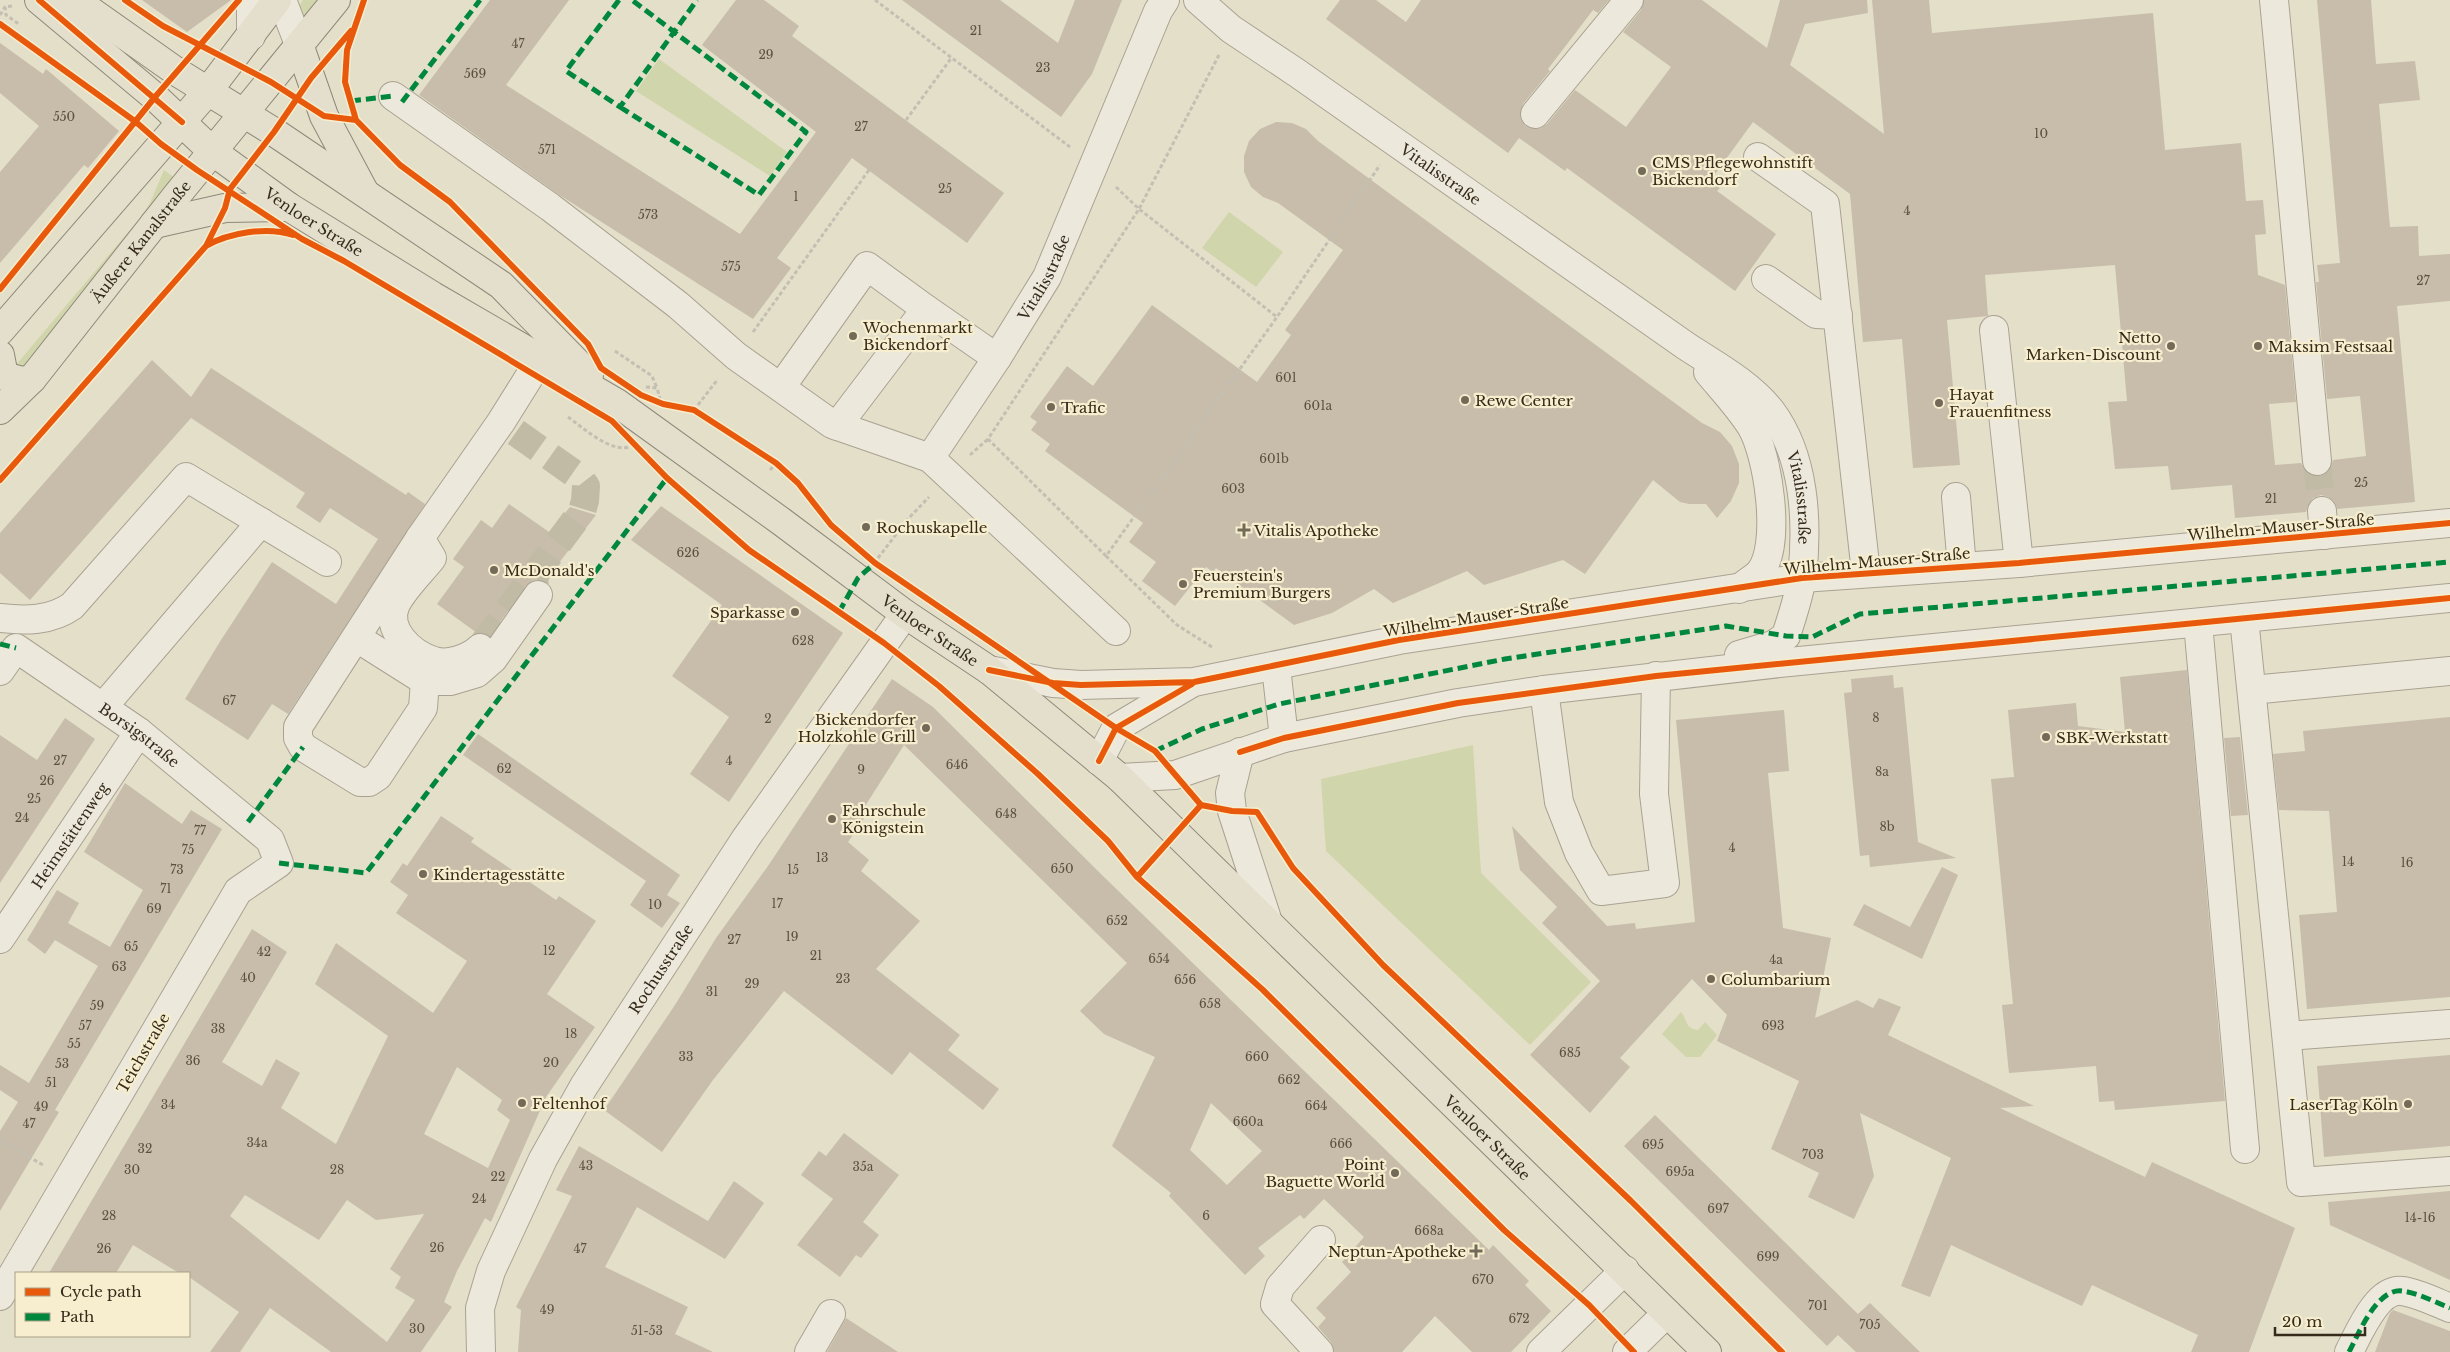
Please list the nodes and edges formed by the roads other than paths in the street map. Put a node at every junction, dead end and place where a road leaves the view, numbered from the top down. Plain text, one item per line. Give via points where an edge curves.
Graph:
1 (39, 0) edge
2 (75, 0) edge
3 (251, 0) edge
4 (277, 0) edge
5 (282, 0) edge
6 (336, 0) edge
7 (1165, 0) edge
8 (1198, 0) edge
9 (1629, 0) edge
10 (2274, 0) edge
11 (251, 36) junction
12 (300, 47) junction
13 (208, 91) junction
14 (393, 96) dead end
15 (244, 114) junction
16 (1535, 114) dead end
17 (182, 122) junction
18 (212, 151) junction
19 (1758, 157) dead end
20 (366, 194) junction
21 (289, 207) junction
22 (154, 224) junction
23 (1766, 279) dead end
24 (926, 309) junction
25 (1838, 315) junction
26 (1994, 330) dead end
27 (0, 331) edge
28 (1686, 346) junction
29 (0, 354) edge
30 (541, 358) junction
31 (997, 358) junction
32 (32, 379) junction
33 (781, 387) junction
34 (617, 403) junction
35 (0, 410) edge
36 (837, 426) junction
37 (930, 458) junction
38 (2317, 461) tunnel mouth
39 (1956, 497) dead end
40 (261, 522) junction
41 (2450, 523) edge
42 (420, 538) junction
43 (327, 562) dead end
44 (2018, 563) junction
45 (1962, 566) junction
46 (1866, 574) junction
47 (1802, 578) junction
48 (1739, 588) junction
49 (538, 595) dead end
50 (2450, 598) edge
51 (905, 614) junction
52 (0, 618) edge
53 (2244, 618) junction
54 (2198, 623) junction
55 (1116, 631) dead end
56 (357, 638) junction
57 (483, 644) tunnel mouth
58 (1263, 669) junction
59 (989, 670) junction
60 (0, 671) edge
61 (2450, 671) edge
62 (1664, 675) junction
63 (425, 681) junction
64 (1194, 682) junction
65 (1544, 690) junction
66 (2252, 690) junction
67 (103, 707) junction
68 (139, 732) junction
69 (1284, 738) junction
70 (1240, 752) junction
71 (1099, 760) junction
72 (1120, 778) junction
73 (255, 828) joint
74 (1268, 922) junction
75 (0, 939) edge
76 (2450, 1024) edge
77 (2287, 1036) junction
78 (2245, 1149) dead end
79 (2450, 1171) edge
80 (1321, 1240) dead end
81 (1624, 1270) junction
82 (0, 1296) edge
83 (2450, 1308) edge
84 (1667, 1313) junction
85 (831, 1314) dead end
86 (481, 1352) edge
87 (809, 1352) edge
88 (1319, 1352) edge
89 (1541, 1352) edge
90 (1627, 1352) edge
91 (1707, 1352) edge
92 (2350, 1352) edge

1 - 17 main road, Venloer Straße
2 - 13 main road, Venloer Straße
3 - 11 street
4 - 11 main road
5 - 12 street
6 - 12 main road, Äußere Kanalstraße
7 - 31 street, Vitalisstraße via 1047,277
8 - 28 street, Vitalisstraße via 1231,29
9 - 16 street
10 - 38 street
11 - 13 main road
12 - 15 main road, Äußere Kanalstraße
12 - 20 main road via 324,116
13 - 15 main road, Venloer Straße
13 - 17 main road
14 - 33 street via 550,207 678,305 736,356
15 - 18 main road, Äußere Kanalstraße
15 - 20 main road, Venloer Straße
17 - 18 main road, Venloer Straße
17 - 27 main road
18 - 21 main road, Venloer Straße
18 - 22 main road, Äußere Kanalstraße
19 - 25 street via 1825,204
20 - 34 main road, Venloer Straße via 501,285
21 - 22 main road via 226,208
21 - 30 main road, Venloer Straße
22 - 32 main road, Äußere Kanalstraße
23 - 25 street via 1816,314
24 - 31 street
24 - 33 street via 867,266
24 - 36 street
25 - 46 street
26 - 44 street
28 - 47 street, Vitalisstraße via 1736,378 1770,411 1791,447 1800,483 1804,521
28 - 48 street, Vitalisstraße via 1752,427 1766,462 1771,528 1768,555 1760,571
29 - 32 main road via 4,376 22,381
30 - 34 main road, Venloer Straße
30 - 42 street via 501,422
31 - 37 street, Vitalisstraße
32 - 35 main road, Äußere Kanalstraße
33 - 36 street
34 - 51 main road, Venloer Straße
36 - 37 street
37 - 55 street
39 - 45 street
40 - 43 street
40 - 52 street via 186,477 72,606 53,616 36,619
40 - 67 street
41 - 44 street, Wilhelm-Mauser-Straße via 2323,523
42 - 56 street
42 - 57 street via 432,558 396,604 396,632 403,642 433,661 463,658
44 - 45 street, Wilhelm-Mauser-Straße
45 - 46 street, Wilhelm-Mauser-Straße
46 - 47 street, Wilhelm-Mauser-Straße
47 - 48 street, Wilhelm-Mauser-Straße
47 - 62 street, Vitalisstraße via 1786,636 1773,645
48 - 58 street, Wilhelm-Mauser-Straße via 1399,640
49 - 63 street via 493,659 477,673 450,682
50 - 53 street
51 - 59 main road, Venloer Straße
51 - 86 street, Rochusstraße via 746,838 584,1086 543,1160 492,1272 480,1308
53 - 54 street
53 - 66 street
54 - 62 street
54 - 78 street
56 - 63 street
56 - 63 street via 298,727 298,738 303,747 360,782 369,782 378,776 423,708
58 - 64 street, Wilhelm-Mauser-Straße
58 - 69 street
59 - 64 street, Wilhelm-Mauser-Straße via 1053,684
59 - 71 main road, Venloer Straße
60 - 67 street, Borsigstraße via 16,648
61 - 66 street
62 - 65 street
62 - 65 street via 1654,794 1665,883 1601,892 1579,853 1559,802
64 - 71 street, Wilhelm-Mauser-Straße via 1116,728
65 - 69 street via 1458,703
66 - 77 street
67 - 68 street, Borsigstraße
68 - 73 street, Borsigstraße
68 - 75 street, Heimstättenweg
69 - 70 street
70 - 72 street via 1175,775
70 - 74 street, Venloer Straße via 1230,793 1232,815
71 - 72 main road, Venloer Straße
72 - 74 main road, Venloer Straße
73 - 82 street, Teichstraße via 270,840 279,863 238,891
74 - 81 main road, Venloer Straße
76 - 77 street
77 - 79 street via 2302,1182
80 - 88 street via 1280,1287 1275,1304
81 - 84 main road, Venloer Straße
81 - 89 street
83 - 92 street via 2402,1291 2390,1292 2379,1300
84 - 90 street
84 - 91 main road, Venloer Straße
85 - 87 street

